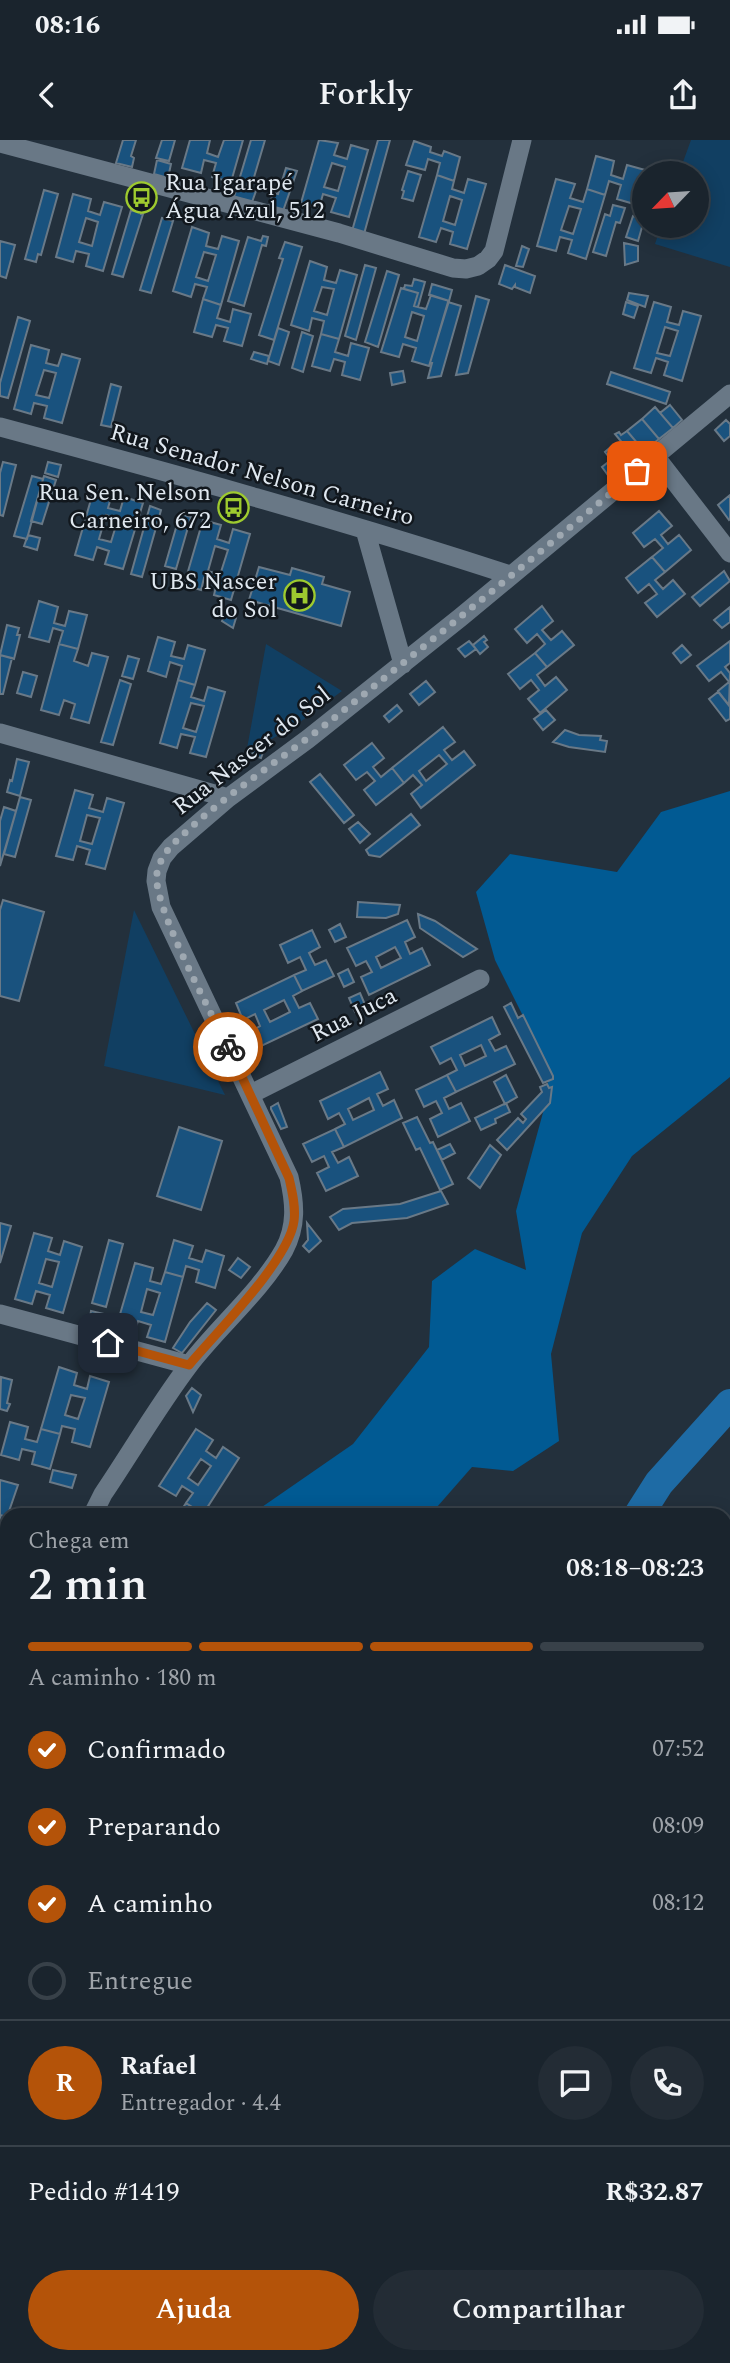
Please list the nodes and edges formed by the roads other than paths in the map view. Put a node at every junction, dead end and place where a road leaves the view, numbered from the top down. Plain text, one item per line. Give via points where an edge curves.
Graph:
1 (522, 140) edge
2 (0, 143) edge
3 (730, 394) edge
4 (0, 427) edge
5 (655, 456) junction
6 (365, 530) junction
7 (730, 553) edge
8 (510, 575) junction
9 (403, 664) junction
10 (0, 733) edge
11 (228, 798) junction
12 (480, 979) dead end
13 (251, 1094) junction
14 (0, 1314) edge
15 (189, 1365) junction
16 (96, 1508) edge

1 - 2 street via 494,251 478,266 467,269
3 - 5 street, Rua Nascer do Sol
4 - 6 street, Rua Senador Nelson Carneiro
5 - 7 street
5 - 8 street, Rua Nascer do Sol
6 - 8 street, Rua Senador Nelson Carneiro
6 - 9 street
8 - 9 street, Rua Nascer do Sol
9 - 11 street, Rua Nascer do Sol
10 - 11 street
11 - 13 street, Rua Nascer do Sol via 171,846 162,858 156,881 161,907
12 - 13 street, Rua Juca
13 - 15 street, Rua Nascer do Sol via 289,1178 294,1220 284,1249 270,1269
14 - 15 street
15 - 16 street, Rua Nascer do Sol

